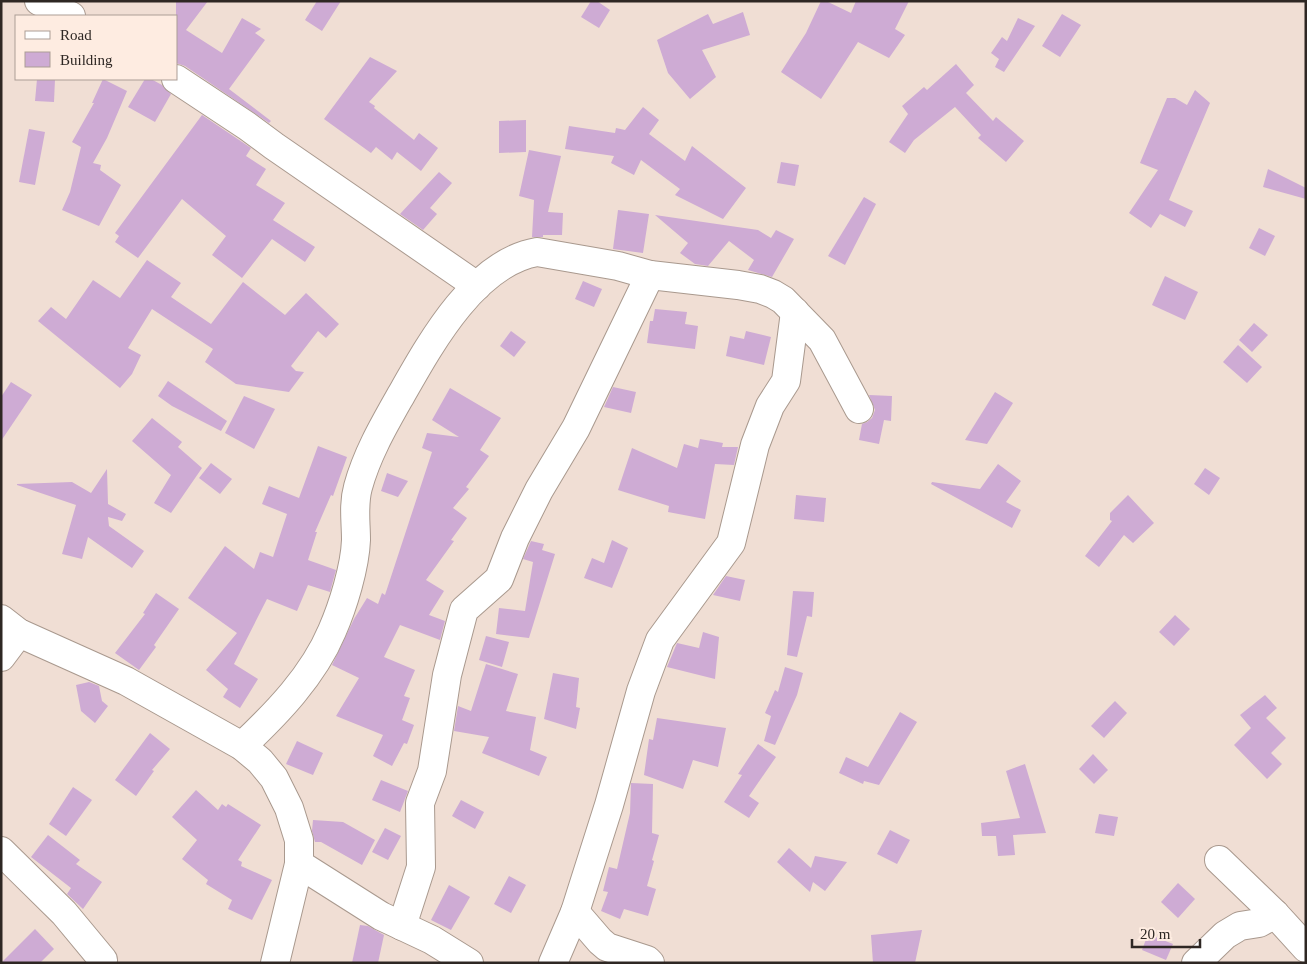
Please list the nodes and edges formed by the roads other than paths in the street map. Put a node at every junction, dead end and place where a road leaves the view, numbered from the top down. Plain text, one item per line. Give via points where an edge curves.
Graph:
1 (39, 1) edge
2 (68, 15) edge
3 (178, 80) edge
4 (650, 275) junction
5 (477, 286) junction
6 (795, 312) junction
7 (859, 409) dead end
8 (10, 626) edge
9 (1, 657) edge
10 (242, 746) junction
11 (1, 850) edge
12 (1219, 860) dead end
13 (299, 864) junction
14 (575, 912) junction
15 (1275, 914) junction
16 (402, 926) junction
17 (1306, 948) edge
18 (103, 960) dead end
19 (275, 963) edge
20 (469, 963) edge
21 (553, 963) edge
22 (650, 963) edge
23 (1196, 963) edge

1 - 2 street
3 - 5 street
4 - 5 street via 537,252 524,254 504,265
4 - 6 street via 760,289 782,300
4 - 16 street via 576,428 515,538 499,579 464,610 447,675 432,771 420,803 421,867
5 - 10 street via 446,320 371,449 357,489 356,540 349,583 333,630 299,686
6 - 7 street via 822,340
6 - 14 street via 786,381 770,406 755,445 731,543 660,640 640,691
8 - 9 street
8 - 10 street via 126,681
10 - 13 street via 274,778 289,808 299,840
11 - 18 street via 64,913
12 - 15 street
13 - 16 street
13 - 19 street
14 - 21 street
14 - 22 street via 607,947
15 - 17 street
15 - 23 street via 1225,935
16 - 20 street

